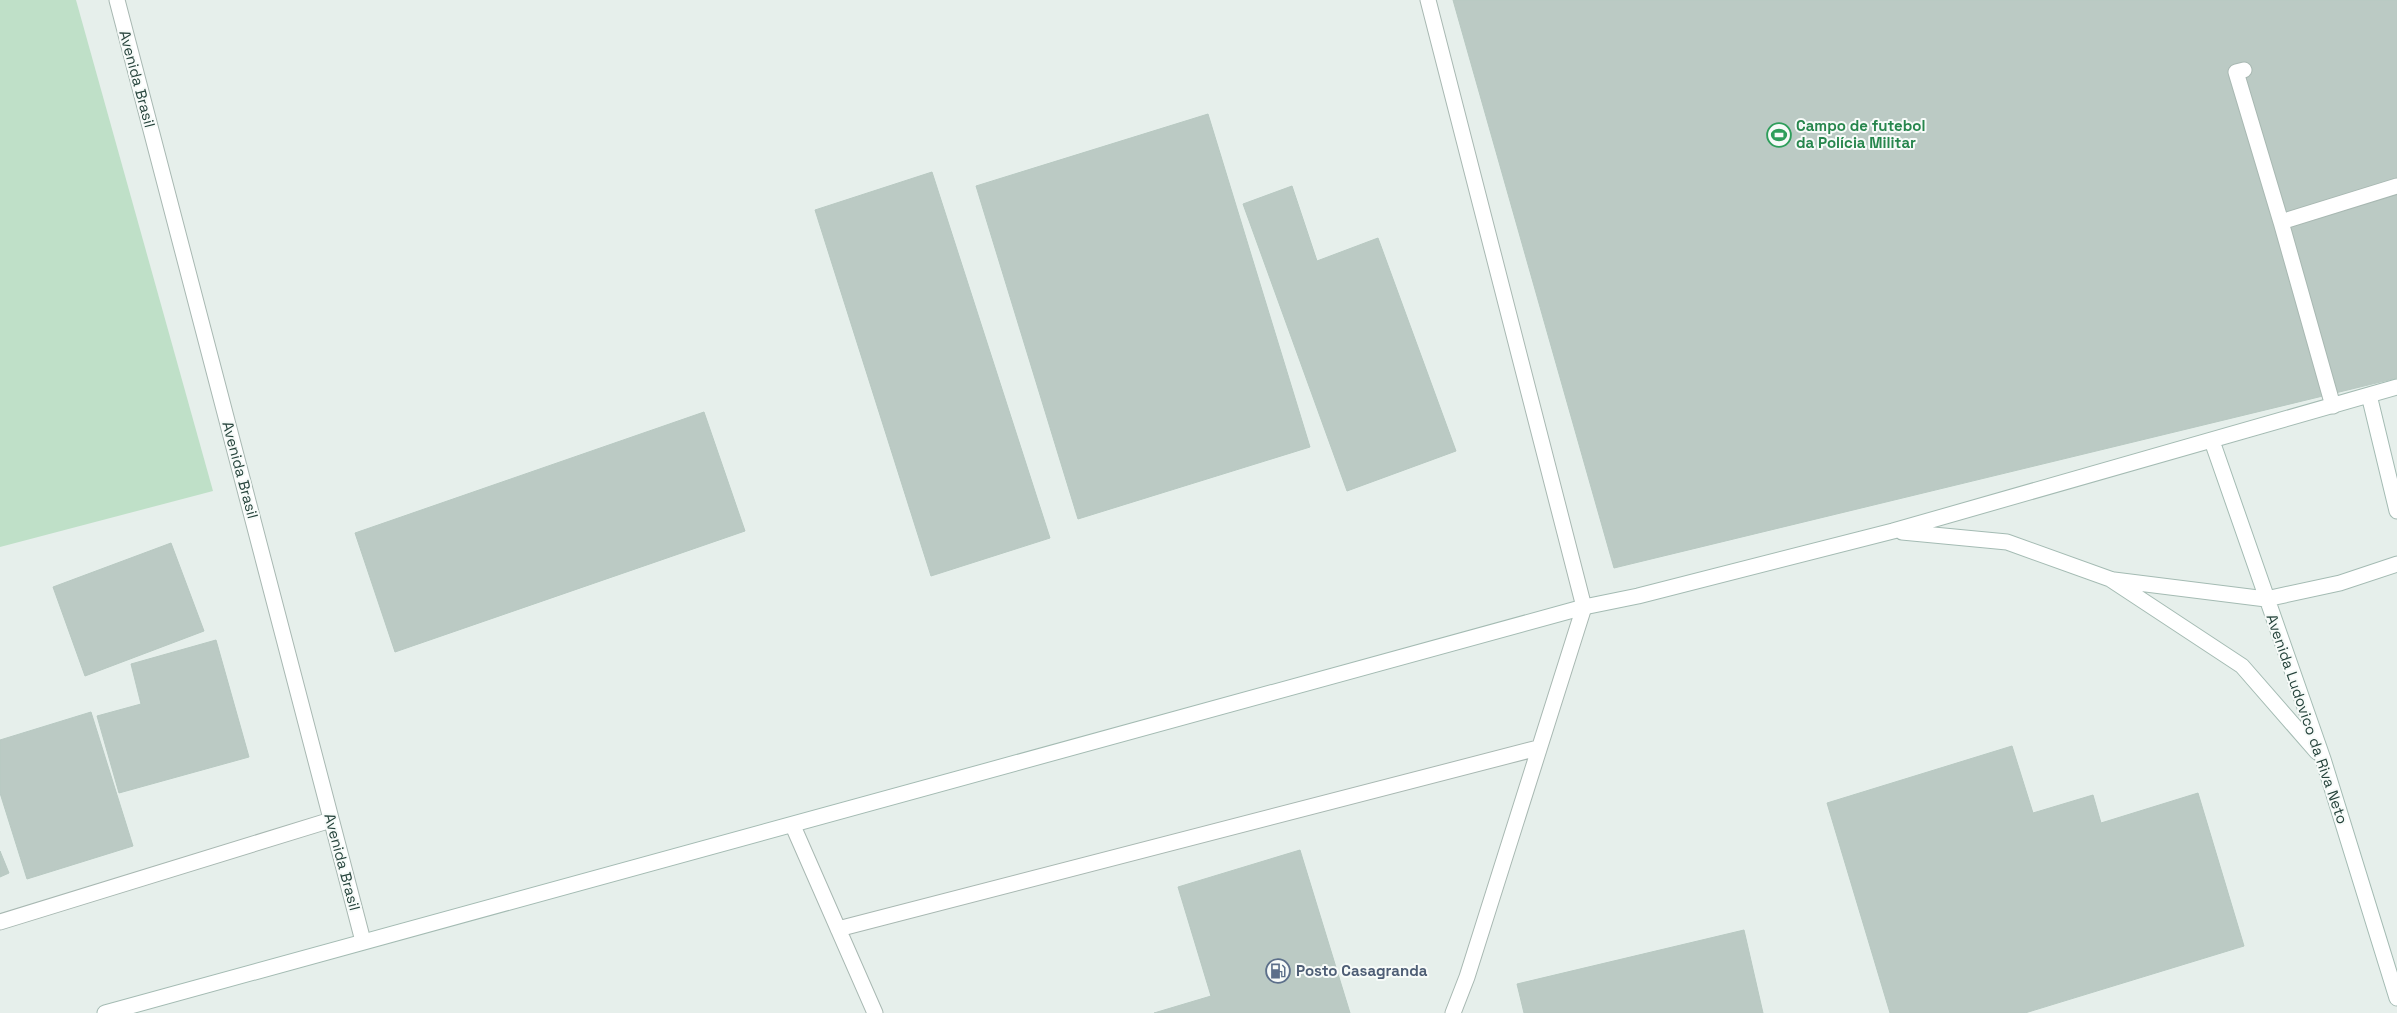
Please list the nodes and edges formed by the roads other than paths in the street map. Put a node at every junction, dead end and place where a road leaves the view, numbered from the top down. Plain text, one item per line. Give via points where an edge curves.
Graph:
1 (117, 0) edge
2 (1428, 0) edge
3 (2244, 70) dead end
4 (2397, 186) edge
5 (2281, 222) junction
6 (2397, 387) edge
7 (2369, 395) junction
8 (2333, 406) junction
9 (2212, 441) junction
10 (2397, 511) edge
11 (1893, 532) junction
12 (2397, 564) edge
13 (2110, 580) junction
14 (2266, 598) junction
15 (1584, 607) junction
16 (1538, 748) junction
17 (2323, 759) junction
18 (331, 820) junction
19 (793, 826) junction
20 (0, 922) edge
21 (838, 929) junction
22 (363, 941) junction
23 (2397, 998) edge
24 (105, 1013) edge
25 (875, 1013) edge
26 (1453, 1013) edge

1 - 18 main road, Avenida Brasil
2 - 15 main road
3 - 5 main road via 2236,72
4 - 5 main road
5 - 8 main road
6 - 7 main road
7 - 8 main road
7 - 10 main road
8 - 9 main road
9 - 11 main road
9 - 14 main road, Avenida Ludovico da Riva Neto
11 - 13 main road via 2007,542
11 - 15 main road
12 - 14 main road via 2340,583
13 - 14 main road
13 - 17 main road via 2242,666
14 - 17 main road, Avenida Ludovico da Riva Neto
15 - 16 main road
15 - 19 main road
16 - 21 main road
16 - 26 main road
17 - 23 main road, Avenida Ludovico da Riva Neto
18 - 20 main road
18 - 22 main road, Avenida Brasil
19 - 21 main road
19 - 22 main road
21 - 25 main road
22 - 24 main road

